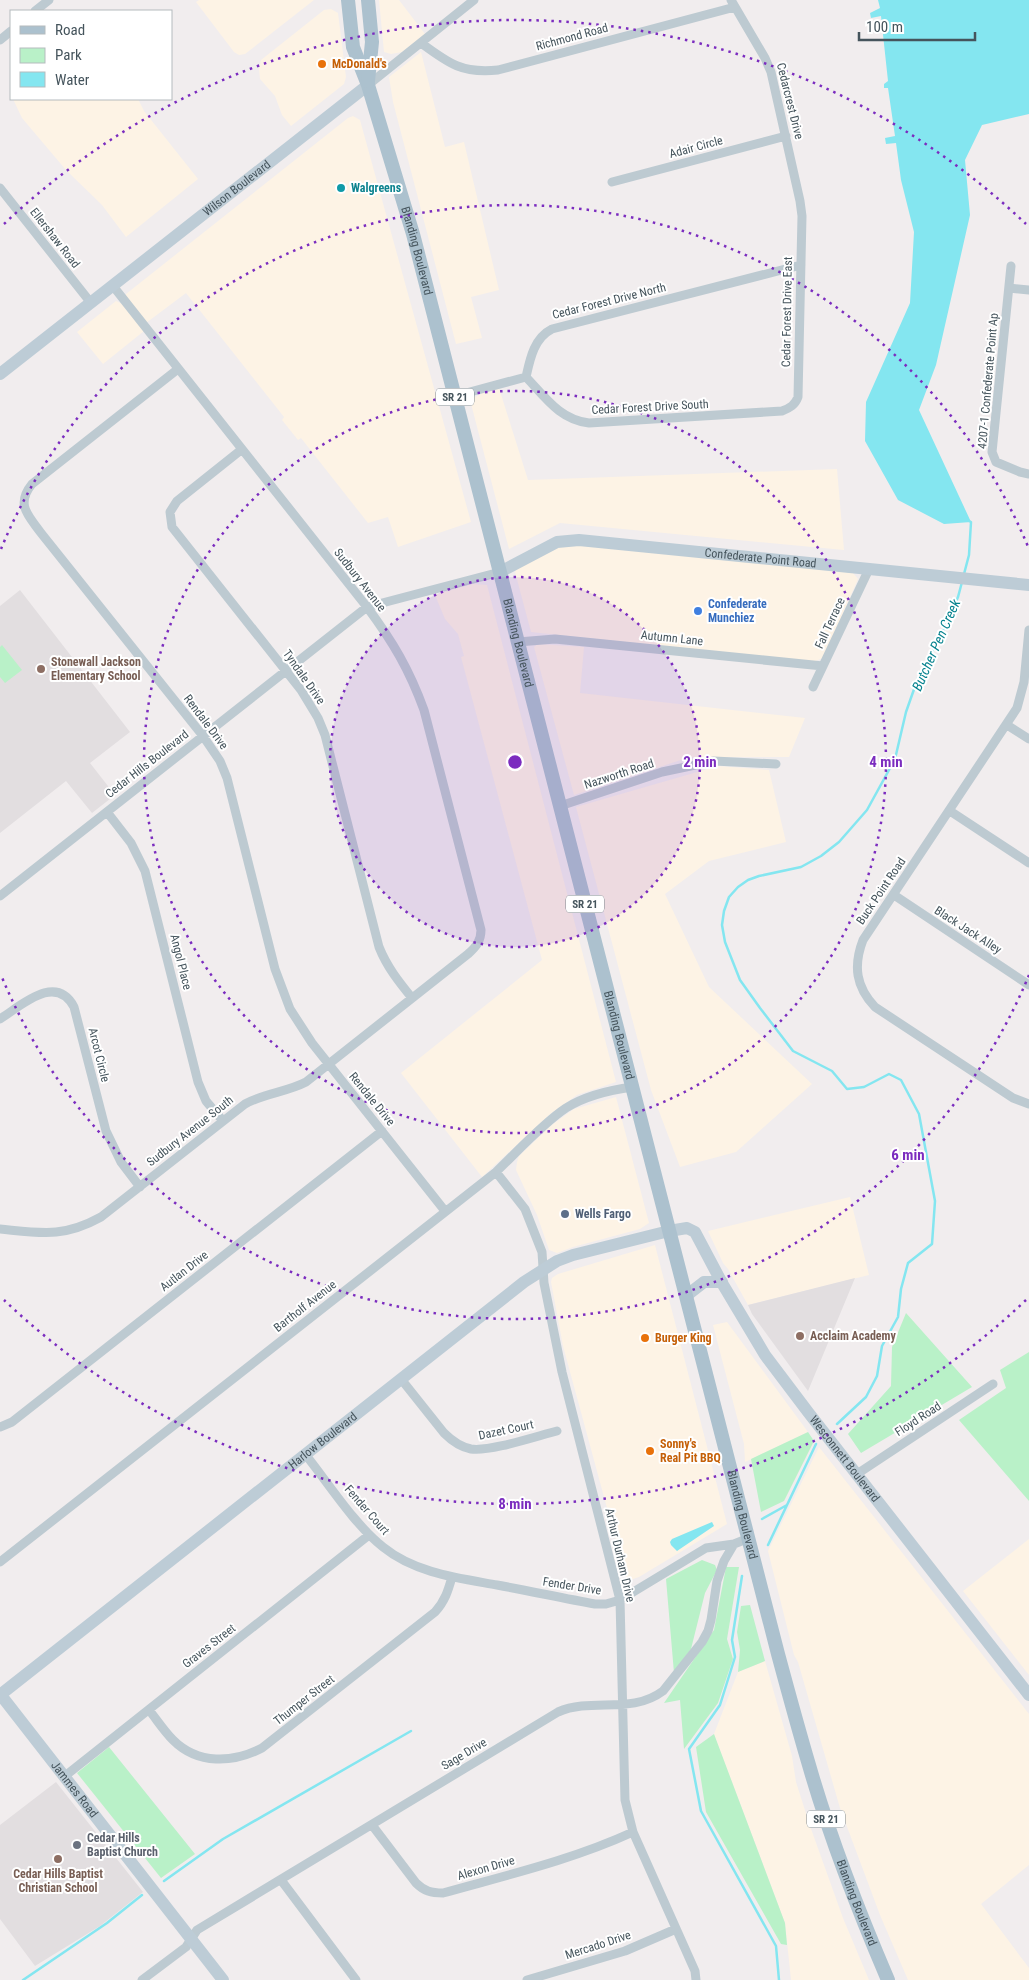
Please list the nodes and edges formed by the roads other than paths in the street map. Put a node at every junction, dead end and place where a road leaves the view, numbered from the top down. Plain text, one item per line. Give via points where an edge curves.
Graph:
1 (49, 0) edge
2 (348, 0) edge
3 (368, 0) edge
4 (474, 0) edge
5 (733, 4) edge
6 (36, 10) edge
7 (10, 32) edge
8 (0, 40) edge
9 (421, 43) junction
10 (368, 85) junction
11 (786, 136) junction
12 (612, 182) dead end
13 (0, 188) edge
14 (802, 216) joint
15 (801, 265) junction
16 (1011, 266) dead end
17 (113, 286) junction
18 (1009, 288) junction
19 (1029, 290) edge
20 (91, 303) junction
21 (178, 369) junction
22 (0, 374) edge
23 (526, 377) junction
24 (455, 396) junction
25 (791, 407) joint
26 (241, 450) junction
27 (1029, 474) edge
28 (869, 569) junction
29 (500, 572) junction
30 (1029, 585) edge
31 (367, 607) junction
32 (1029, 630) edge
33 (518, 642) junction
34 (823, 666) junction
35 (286, 671) junction
36 (814, 686) dead end
37 (1007, 725) junction
38 (203, 736) junction
39 (1029, 740) edge
40 (776, 764) dead end
41 (560, 806) junction
42 (950, 811) junction
43 (107, 812) junction
44 (1029, 863) edge
45 (0, 896) edge
46 (894, 896) junction
47 (479, 942) joint
48 (1029, 985) edge
49 (412, 998) junction
50 (0, 1019) edge
51 (329, 1065) junction
52 (632, 1087) junction
53 (1029, 1104) edge
54 (223, 1121) junction
55 (382, 1131) junction
56 (496, 1172) junction
57 (140, 1187) junction
58 (445, 1211) junction
59 (0, 1229) edge
60 (670, 1230) junction
61 (543, 1270) junction
62 (722, 1282) junction
63 (686, 1296) junction
64 (401, 1379) junction
65 (993, 1384) dead end
66 (0, 1427) edge
67 (557, 1431) dead end
68 (305, 1454) junction
69 (857, 1474) junction
70 (369, 1535) junction
71 (749, 1538) junction
72 (734, 1544) junction
73 (0, 1562) edge
74 (452, 1577) junction
75 (620, 1600) junction
76 (0, 1695) edge
77 (1029, 1695) edge
78 (622, 1704) junction
79 (149, 1710) junction
80 (65, 1776) junction
81 (372, 1825) junction
82 (632, 1832) junction
83 (281, 1880) junction
84 (676, 1929) junction
85 (192, 1938) junction
86 (142, 1980) edge
87 (223, 1980) edge
88 (356, 1980) edge
89 (527, 1980) edge
90 (696, 1980) edge
91 (888, 1980) edge

1 - 6 street
2 - 10 main road, Blanding Boulevard / SR 21 via 353,47
3 - 10 main road, Blanding Boulevard / SR 21 via 372,42
4 - 9 street, Wilson Boulevard
5 - 9 street, Richmond Road via 498,70 460,68
5 - 11 street, Cedarcrest Drive via 766,58
7 - 8 street
9 - 10 street, Wilson Boulevard
10 - 17 street, Wilson Boulevard
10 - 24 main road, Blanding Boulevard / SR 21 via 413,234
11 - 12 street, Adair Circle
11 - 14 street, Cedarcrest Drive
13 - 20 street, Ellershaw Road
14 - 15 street, Cedar Forest Drive East
15 - 23 street, Cedar Forest Drive North via 552,328 536,344
15 - 25 street, Cedar Forest Drive East via 798,397
16 - 18 street, 4207-1 Confederate Point Ap
17 - 20 street, Wilson Boulevard
17 - 21 street, Sudbury Avenue
18 - 19 street
18 - 27 street, 4207-1 Confederate Point Ap via 992,452 996,462
20 - 22 street, Wilson Boulevard
21 - 26 street, Sudbury Avenue
21 - 38 street, Rendale Drive via 32,484 23,498 23,505 41,533
23 - 24 street
23 - 25 street, Cedar Forest Drive South via 559,412 579,422 782,411
24 - 29 main road, Blanding Boulevard / SR 21
26 - 31 street, Sudbury Avenue
26 - 35 street, Tyndale Drive via 177,501 170,512 170,519 172,527
28 - 29 street, Confederate Point Road via 579,540 557,542
28 - 30 street, Confederate Point Road
28 - 34 street, Fall Terrace
29 - 31 street, Cedar Hills Boulevard
29 - 33 main road, Blanding Boulevard / SR 21
31 - 35 street, Cedar Hills Boulevard
31 - 47 street, Sudbury Avenue via 400,655 424,710 481,930
32 - 37 street, Buck Point Road via 1022,695
33 - 34 street, Autumn Lane via 555,639
33 - 41 main road, Blanding Boulevard / SR 21
34 - 36 street, Fall Terrace
35 - 38 street, Cedar Hills Boulevard
35 - 49 street, Tyndale Drive via 310,704 325,736 379,947 392,974
37 - 39 street
37 - 42 street, Buck Point Road
38 - 43 street, Cedar Hills Boulevard
38 - 51 street, Rendale Drive via 227,778 281,987 301,1026
40 - 41 street, Nazworth Road via 714,761 662,772
41 - 52 main road, Blanding Boulevard / SR 21
42 - 44 street
42 - 46 street, Buck Point Road
43 - 45 street, Cedar Hills Boulevard
43 - 54 street, Angol Place via 131,842 145,871 198,1082 206,1100
46 - 48 street, Black Jack Alley
46 - 53 street, Buck Point Road via 858,952 857,977 864,994 875,1007 1013,1098
47 - 49 street, Sudbury Avenue South
49 - 51 street, Sudbury Avenue South
50 - 57 street, Arcot Circle via 49,991 57,991 71,1001 106,1131 121,1162
51 - 54 street, Sudbury Avenue South via 295,1088 245,1104
51 - 55 street, Rendale Drive
52 - 56 street, Bartholf Avenue via 584,1099 566,1108
52 - 60 main road, Blanding Boulevard / SR 21
54 - 57 street, Sudbury Avenue South
55 - 58 street, Rendale Drive
55 - 66 street, Autlan Drive via 12,1422
56 - 58 street, Bartholf Avenue
56 - 61 street, Arthur Durham Drive via 531,1220 542,1252
57 - 59 street, Sudbury Avenue South via 101,1217 71,1231 46,1234
58 - 73 street, Bartholf Avenue
60 - 61 street, Harlow Boulevard via 573,1256
60 - 62 street, Wesconnett Boulevard via 687,1228 695,1232
60 - 63 main road, Blanding Boulevard / SR 21
61 - 64 street, Harlow Boulevard
61 - 75 street, Arthur Durham Drive via 562,1372
62 - 63 street via 704,1282
62 - 69 street, Wesconnett Boulevard via 766,1355
63 - 71 main road, Blanding Boulevard / SR 21
64 - 67 street, Dazet Court via 444,1433 463,1446 483,1450
64 - 68 street, Harlow Boulevard
65 - 69 street, Floyd Road
68 - 70 street, Fender Court
68 - 76 street, Harlow Boulevard
69 - 77 street, Wesconnett Boulevard
70 - 74 street, Fender Court via 403,1560
70 - 79 street, Graves Street
71 - 72 street
71 - 91 main road, Blanding Boulevard / SR 21 via 809,1765 850,1887
72 - 75 street, Fender Drive via 706,1548
72 - 78 street, Sage Drive via 716,1580 711,1620 702,1642 663,1691 649,1701
74 - 75 street, Fender Drive via 595,1604
74 - 79 street, Thumper Street via 447,1596 435,1612 262,1748 248,1755 218,1760 192,1753 173,1740
75 - 78 street, Arthur Durham Drive
76 - 80 street, Jammes Road
78 - 81 street, Sage Drive via 577,1706 558,1712
78 - 82 street, Arthur Durham Drive via 625,1800
79 - 80 street, Graves Street
80 - 85 street, Jammes Road
81 - 82 street, Alexon Drive via 416,1883 434,1893 571,1857
81 - 83 street, Sage Drive
82 - 84 street, Arthur Durham Drive
83 - 85 street, Sage Drive via 197,1930
83 - 88 street
84 - 89 street, Mercado Drive via 618,1954
84 - 90 street, Arthur Durham Drive
85 - 86 street, Sage Drive via 186,1947
85 - 87 street, Jammes Road

